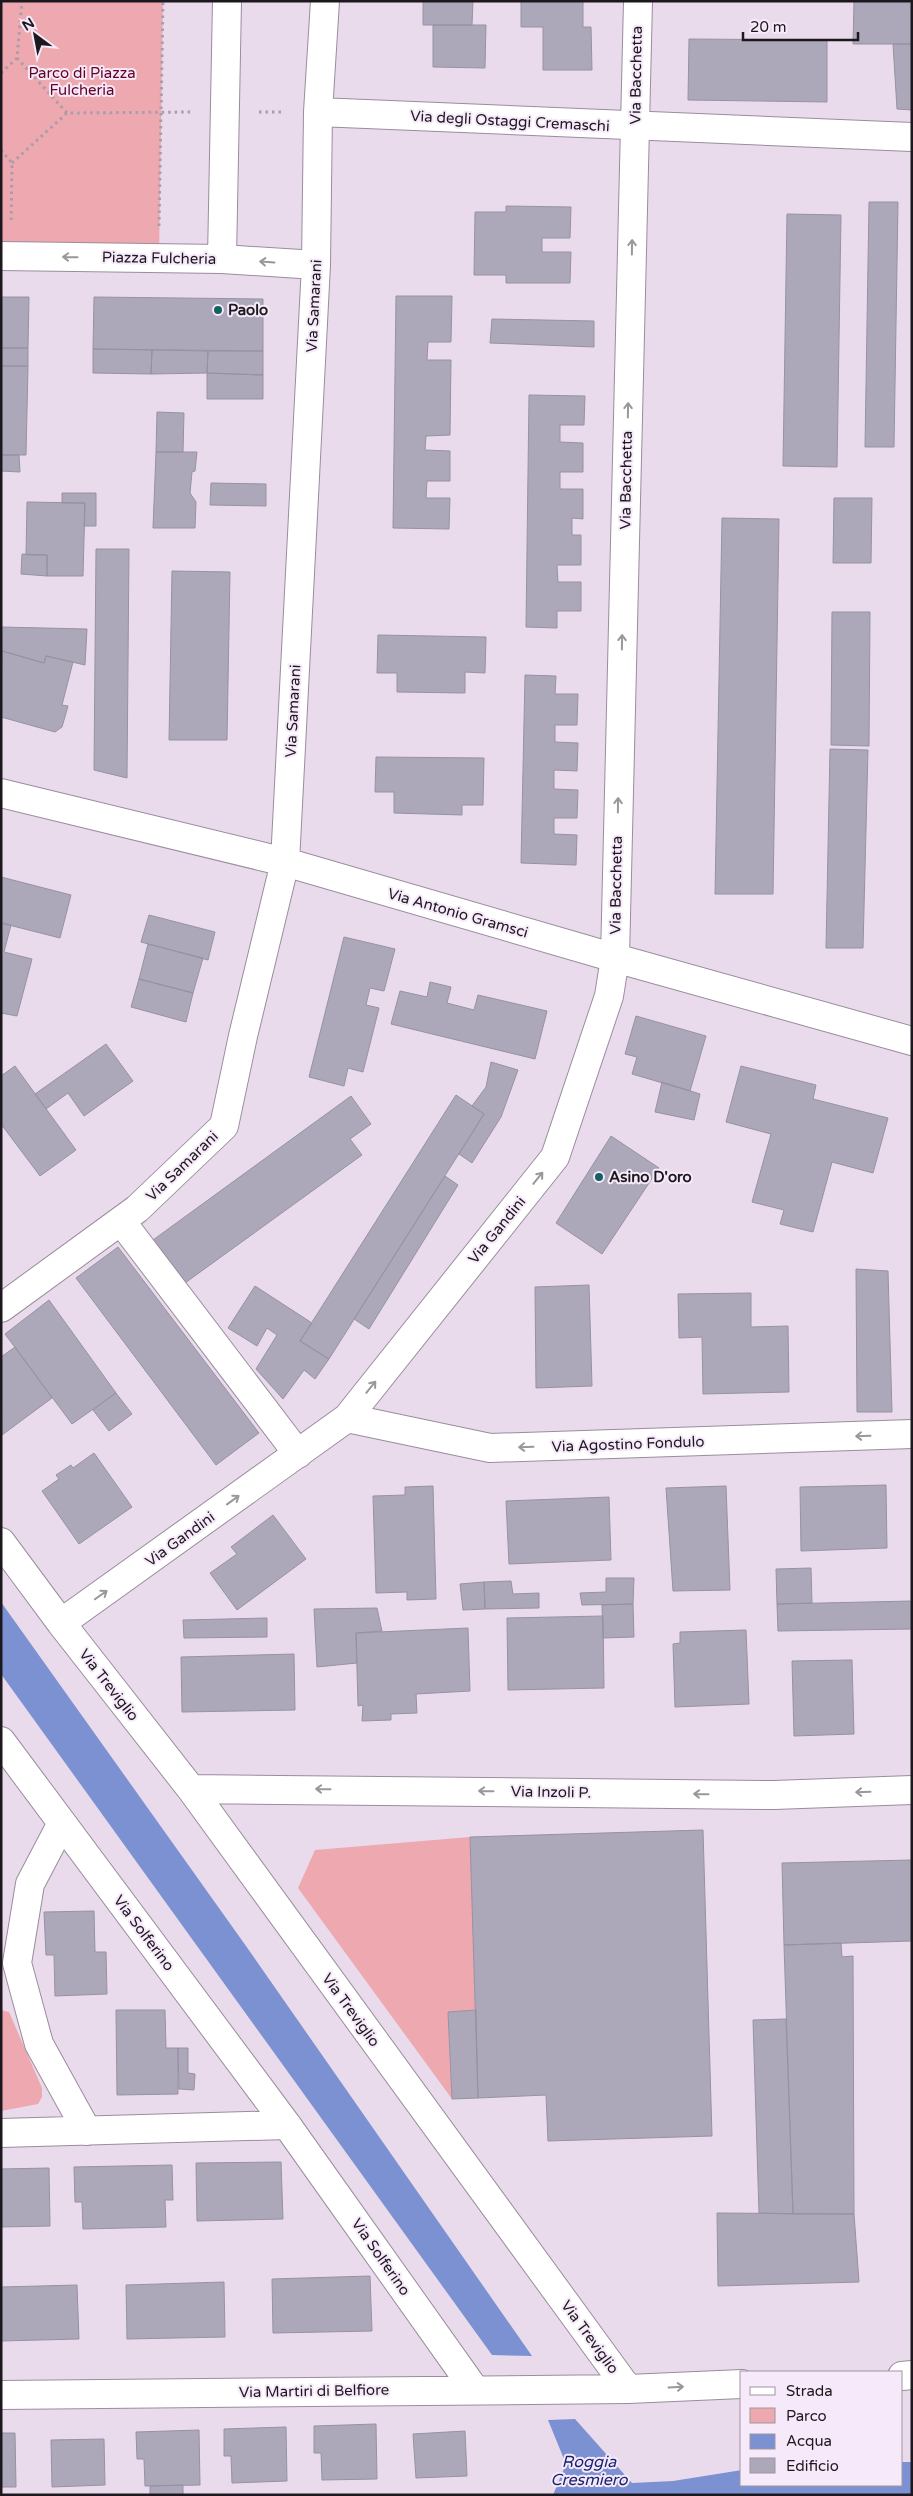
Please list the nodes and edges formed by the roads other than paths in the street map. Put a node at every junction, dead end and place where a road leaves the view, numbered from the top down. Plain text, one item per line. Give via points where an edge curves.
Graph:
1 (227, 1) edge
2 (325, 1) edge
3 (638, 1) edge
4 (318, 112) junction
5 (636, 126) junction
6 (912, 137) edge
7 (6, 256) edge
8 (222, 259) junction
9 (316, 265) junction
10 (1, 793) edge
11 (285, 862) junction
12 (615, 958) junction
13 (912, 1041) edge
14 (121, 1220) junction
15 (1, 1308) edge
16 (347, 1418) junction
17 (912, 1434) edge
18 (298, 1454) junction
19 (1, 1542) edge
20 (61, 1623) junction
21 (1, 1741) edge
22 (191, 1789) junction
23 (912, 1790) edge
24 (62, 1823) junction
25 (287, 2124) junction
26 (86, 2131) junction
27 (1, 2133) edge
28 (740, 2384) edge
29 (475, 2390) junction
30 (628, 2390) junction
31 (1, 2395) edge

1 - 8 street
2 - 4 street, Via Samarani
3 - 5 street, Via Bacchetta
4 - 5 street, Via degli Ostaggi Cremaschi
4 - 9 street, Via Samarani
5 - 6 street, Via degli Ostaggi Cremaschi
12 -> 5 street, Via Bacchetta
8 -> 7 street, Piazza Fulcheria
9 -> 8 street, Piazza Fulcheria
9 - 11 street, Via Samarani
10 - 11 street, Via Antonio Gramsci
11 - 12 street, Via Antonio Gramsci
11 - 14 street, Via Samarani via 224,1126 138,1209
12 - 13 street, Via Antonio Gramsci
16 -> 12 street, Via Gandini via 555,1157 609,996
14 - 15 street, Via Samarani
14 - 18 street
17 -> 16 street, Via Agostino Fondulo via 490,1448
16 - 18 street, Via Gandini
20 -> 18 street, Via Gandini
19 - 20 street, Via Treviglio
20 - 22 street, Via Treviglio
21 - 24 street, Via Solferino
23 -> 22 street, Via Inzoli P. via 774,1794
22 - 30 street, Via Treviglio
24 - 25 street, Via Solferino
24 - 26 street via 30,1884 17,1963 39,2044
25 - 26 street
25 - 29 street, Via Solferino
26 - 27 street
30 -> 28 street, Via Treviglio
29 - 30 street, Via Martiri di Belfiore
29 - 31 street, Via Martiri di Belfiore

